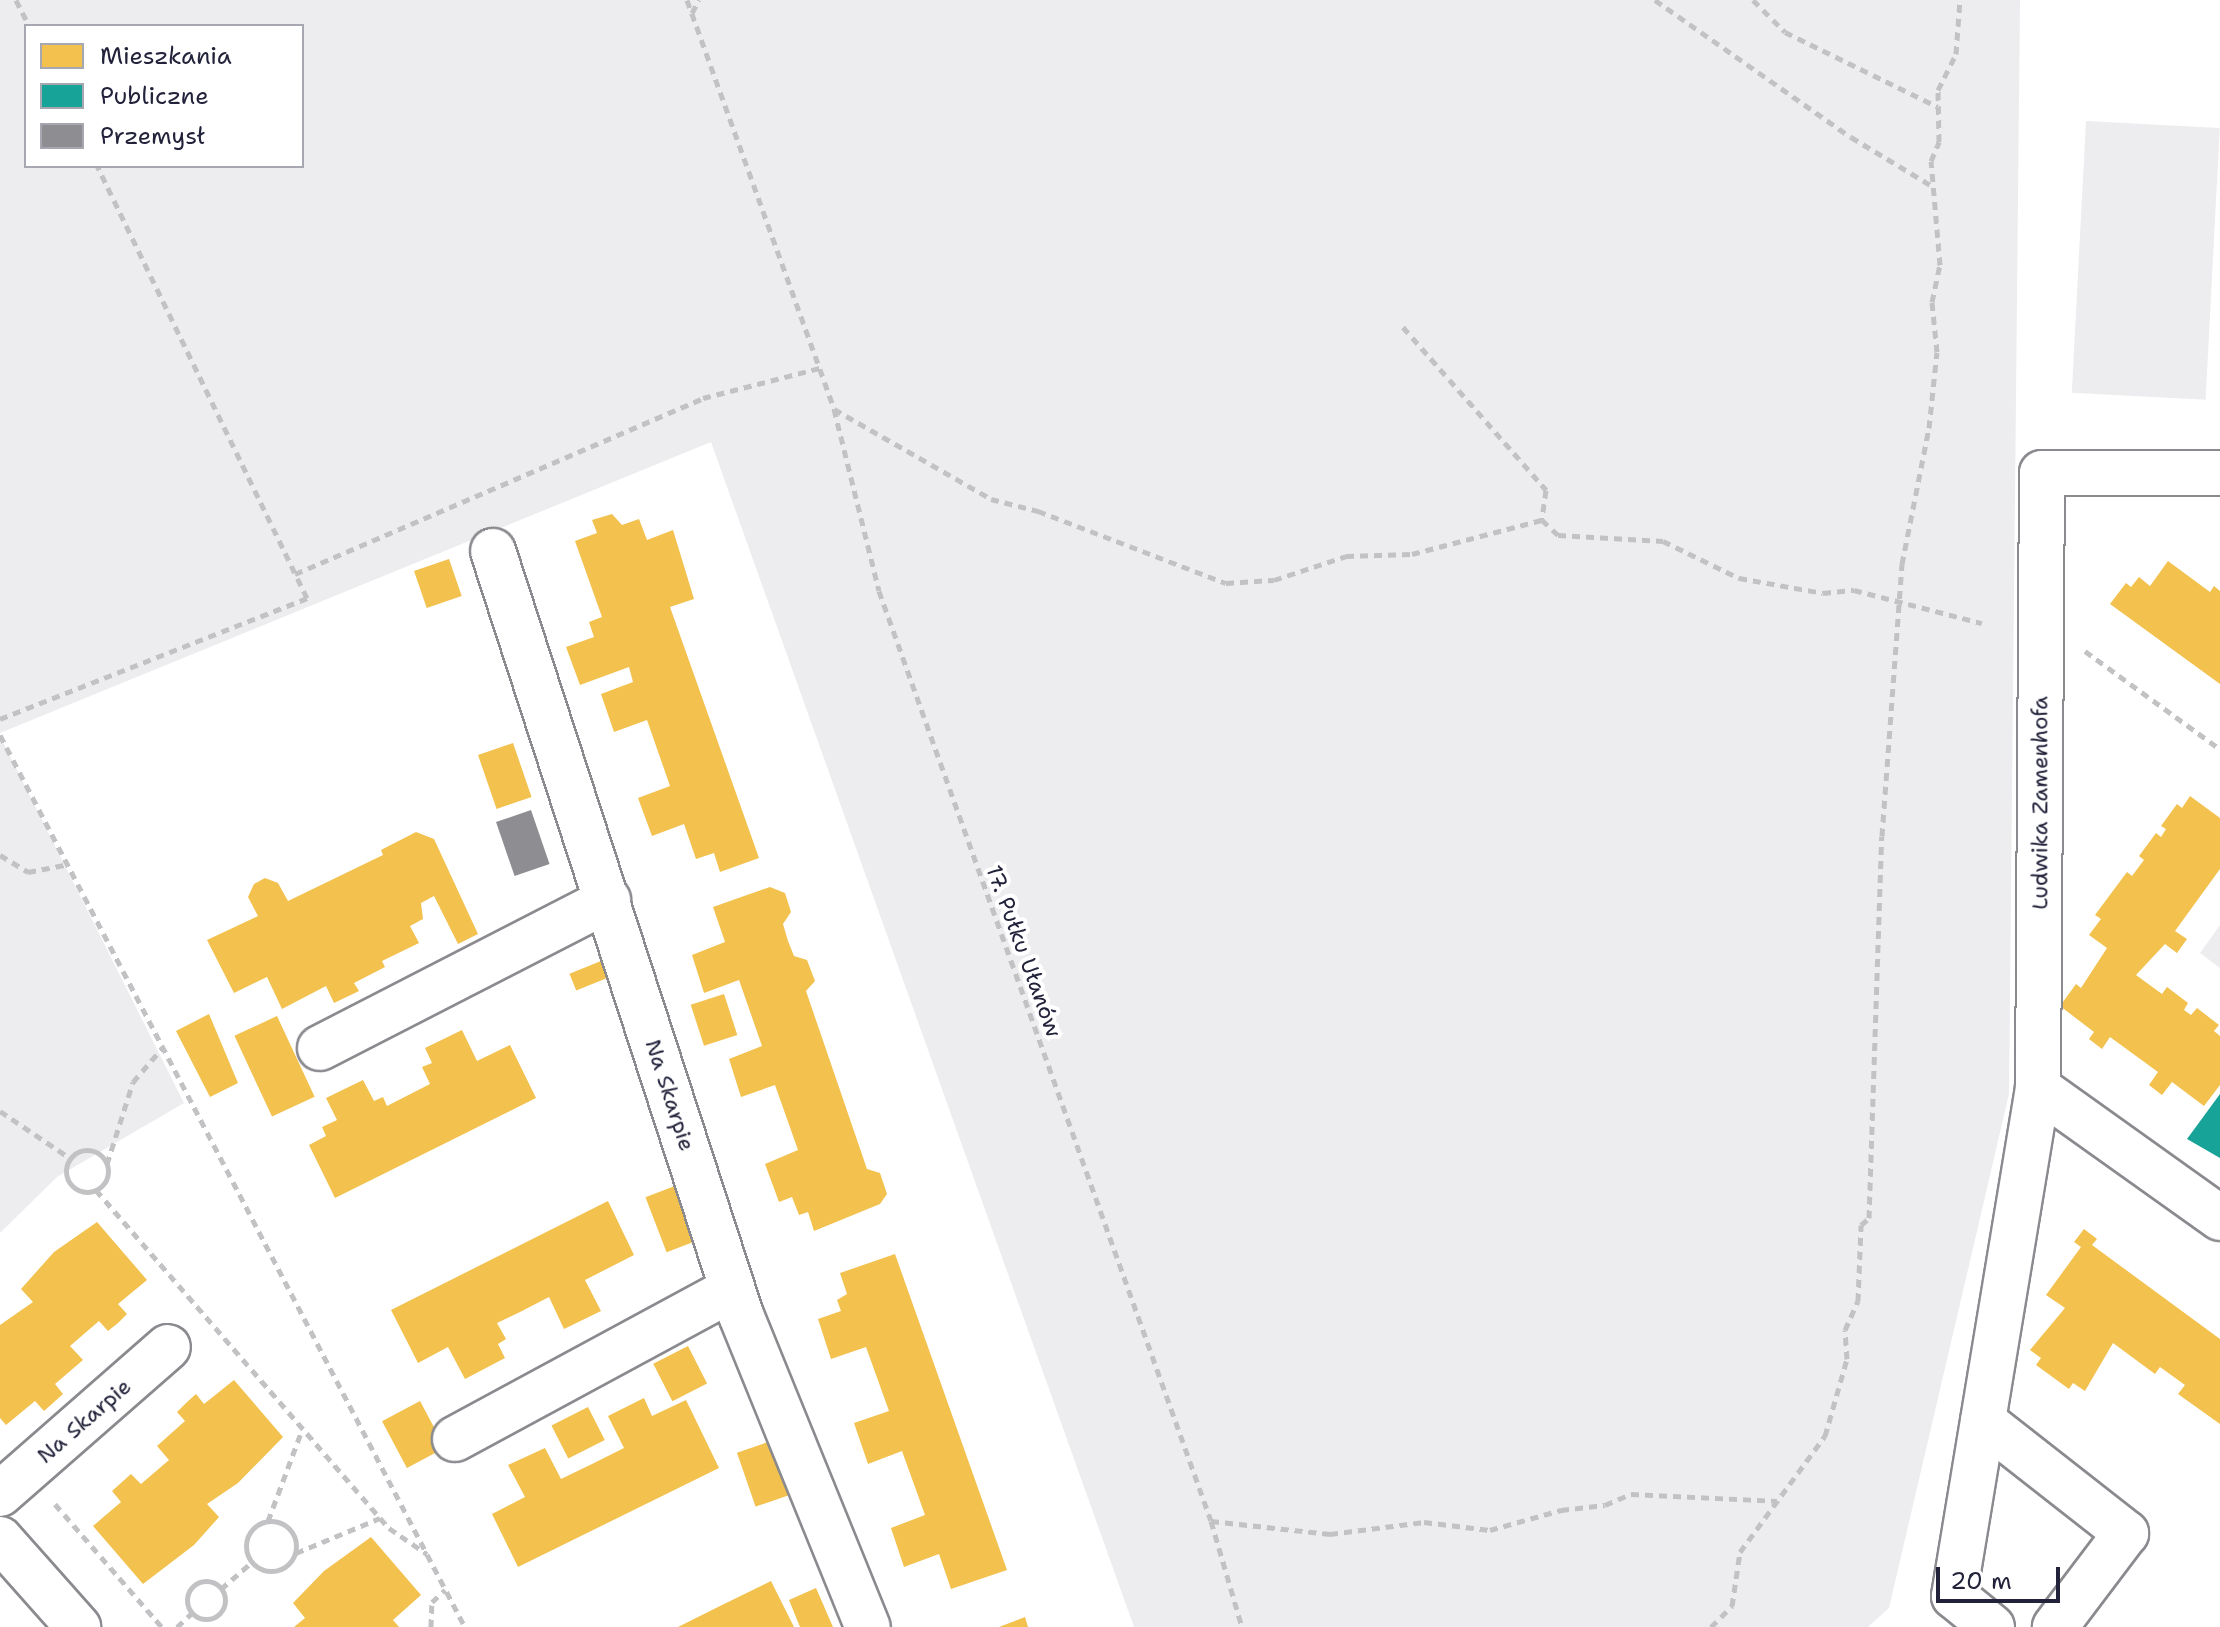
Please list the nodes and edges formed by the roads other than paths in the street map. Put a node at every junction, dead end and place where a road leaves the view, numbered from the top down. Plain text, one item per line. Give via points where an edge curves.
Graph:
1 (2220, 473) edge
2 (493, 551) dead end
3 (608, 900) junction
4 (320, 1048) dead end
5 (2038, 1088) junction
6 (2220, 1218) edge
7 (732, 1289) junction
8 (168, 1347) dead end
9 (1983, 1421) junction
10 (455, 1439) dead end
11 (0, 1494) edge
12 (0, 1539) edge
13 (78, 1627) edge
14 (868, 1627) edge
15 (1992, 1627) edge
16 (2055, 1627) edge

1 - 5 street, Ludwika Zamenhofa via 2042,473
2 - 3 street, Na Skarpie
3 - 4 street
3 - 7 street, Na Skarpie
5 - 6 street
5 - 9 street
7 - 10 street
7 - 14 street, Na Skarpie
8 - 11 street, Na Skarpie
9 - 15 street via 1954,1596
9 - 16 street via 2126,1533
12 - 13 street

